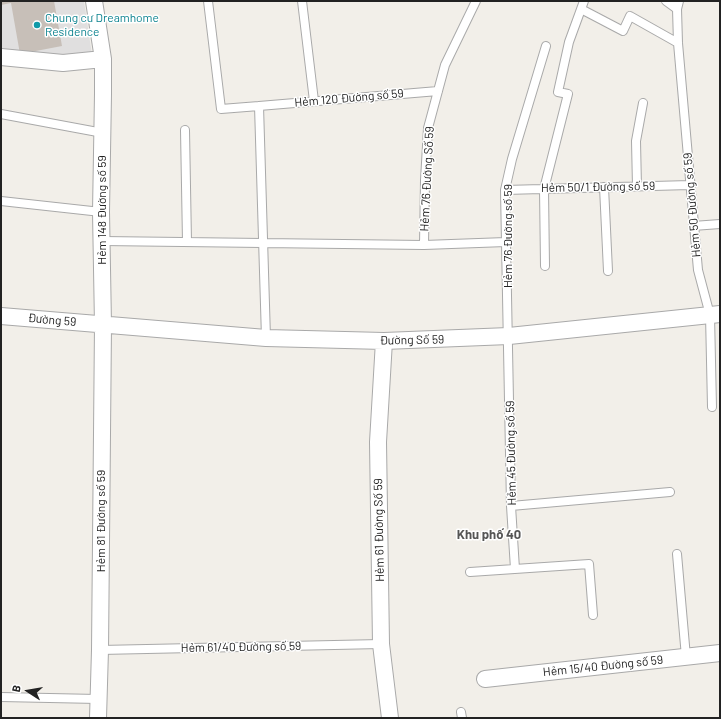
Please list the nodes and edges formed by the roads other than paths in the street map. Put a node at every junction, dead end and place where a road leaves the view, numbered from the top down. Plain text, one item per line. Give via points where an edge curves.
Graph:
1 (94, 1) edge
2 (208, 1) edge
3 (302, 1) edge
4 (476, 1) edge
5 (666, 1) edge
6 (583, 5) edge
7 (678, 5) edge
8 (678, 43) junction
9 (546, 46) dead end
10 (1, 57) edge
11 (103, 59) junction
12 (438, 91) junction
13 (314, 101) junction
14 (643, 103) dead end
15 (259, 106) junction
16 (1, 114) edge
17 (185, 130) dead end
18 (103, 133) junction
19 (690, 185) junction
20 (604, 187) junction
21 (636, 187) junction
22 (544, 189) junction
23 (505, 190) junction
24 (1, 201) edge
25 (101, 212) junction
26 (720, 224) edge
27 (694, 226) junction
28 (102, 241) junction
29 (187, 242) junction
30 (506, 242) junction
31 (263, 243) junction
32 (424, 245) junction
33 (545, 266) dead end
34 (608, 271) dead end
35 (715, 314) edge
36 (1, 316) edge
37 (102, 325) junction
38 (509, 336) junction
39 (266, 338) junction
40 (384, 341) junction
41 (712, 407) dead end
42 (670, 492) dead end
43 (511, 506) junction
44 (677, 554) dead end
45 (515, 569) junction
46 (470, 572) dead end
47 (593, 615) dead end
48 (381, 644) junction
49 (100, 650) junction
50 (720, 653) edge
51 (686, 656) junction
52 (485, 679) dead end
53 (1, 696) edge
54 (98, 699) junction
55 (98, 718) edge
56 (390, 718) edge

1 - 11 street
2 - 15 lane, Hẻm 120 Đường số 59 via 221,109
3 - 13 lane
4 - 12 lane, Hẻm 76 Đường Số 59 via 445,65
5 - 7 lane
6 - 8 lane via 623,31 630,16
6 - 22 lane via 569,42 558,92 568,94
7 - 8 lane, Hẻm 50 Đường số 59
8 - 19 lane, Hẻm 50 Đường số 59
9 - 23 lane, Hẻm 76 Đường số 59
10 - 11 street via 64,63
11 - 18 street, Hẻm 148 Đường số 59
12 - 13 lane, Hẻm 120 Đường số 59
12 - 32 lane, Hẻm 76 Đường Số 59 via 428,128
13 - 15 lane, Hẻm 120 Đường số 59
14 - 21 lane via 636,142
15 - 31 lane
16 - 18 lane
17 - 29 lane
18 - 25 street, Hẻm 148 Đường số 59
19 - 21 lane, Hẻm 50/1 Đường số 59
19 - 27 lane, Hẻm 50 Đường số 59
20 - 21 lane, Hẻm 50/1 Đường số 59
20 - 22 lane, Hẻm 50/1 Đường số 59
20 - 34 lane
22 - 23 lane, Hẻm 50/1 Đường số 59
22 - 33 lane
23 - 30 lane, Hẻm 76 Đường số 59
24 - 25 lane
25 - 28 street, Hẻm 148 Đường số 59
26 - 27 lane
27 - 35 lane, Hẻm 50 Đường số 59 via 698,270
28 - 29 lane
28 - 37 street, Hẻm 148 Đường số 59
29 - 31 lane
30 - 32 lane, Hẻm 76 Đường Số 59
30 - 38 lane, Hẻm 76 Đường số 59
31 - 32 lane, Hẻm 76 Đường Số 59
31 - 39 lane
35 - 38 street, Đường Số 59
35 - 41 lane, Hẻm 50 Đường số 59
36 - 37 street, Đường 59
37 - 39 street, Đường Số 59
37 - 49 street, Hẻm 81 Đường số 59
38 - 40 street, Đường Số 59
38 - 43 lane, Hẻm 45 Đường số 59
39 - 40 street, Đường Số 59
40 - 48 street, Hẻm 61 Đường Số 59 via 378,442
42 - 43 lane
43 - 45 lane, Hẻm 45 Đường số 59
44 - 51 lane
45 - 46 lane
45 - 47 lane via 589,564
48 - 49 lane, Hẻm 61/40 Đường số 59
48 - 56 street, Hẻm 61 Đường Số 59
49 - 54 street, Hẻm 81 Đường số 59
50 - 51 street, Hẻm 15/40 Đường số 59
51 - 52 street, Hẻm 15/40 Đường số 59
53 - 54 lane
54 - 55 street, Hẻm 81 Đường số 59

